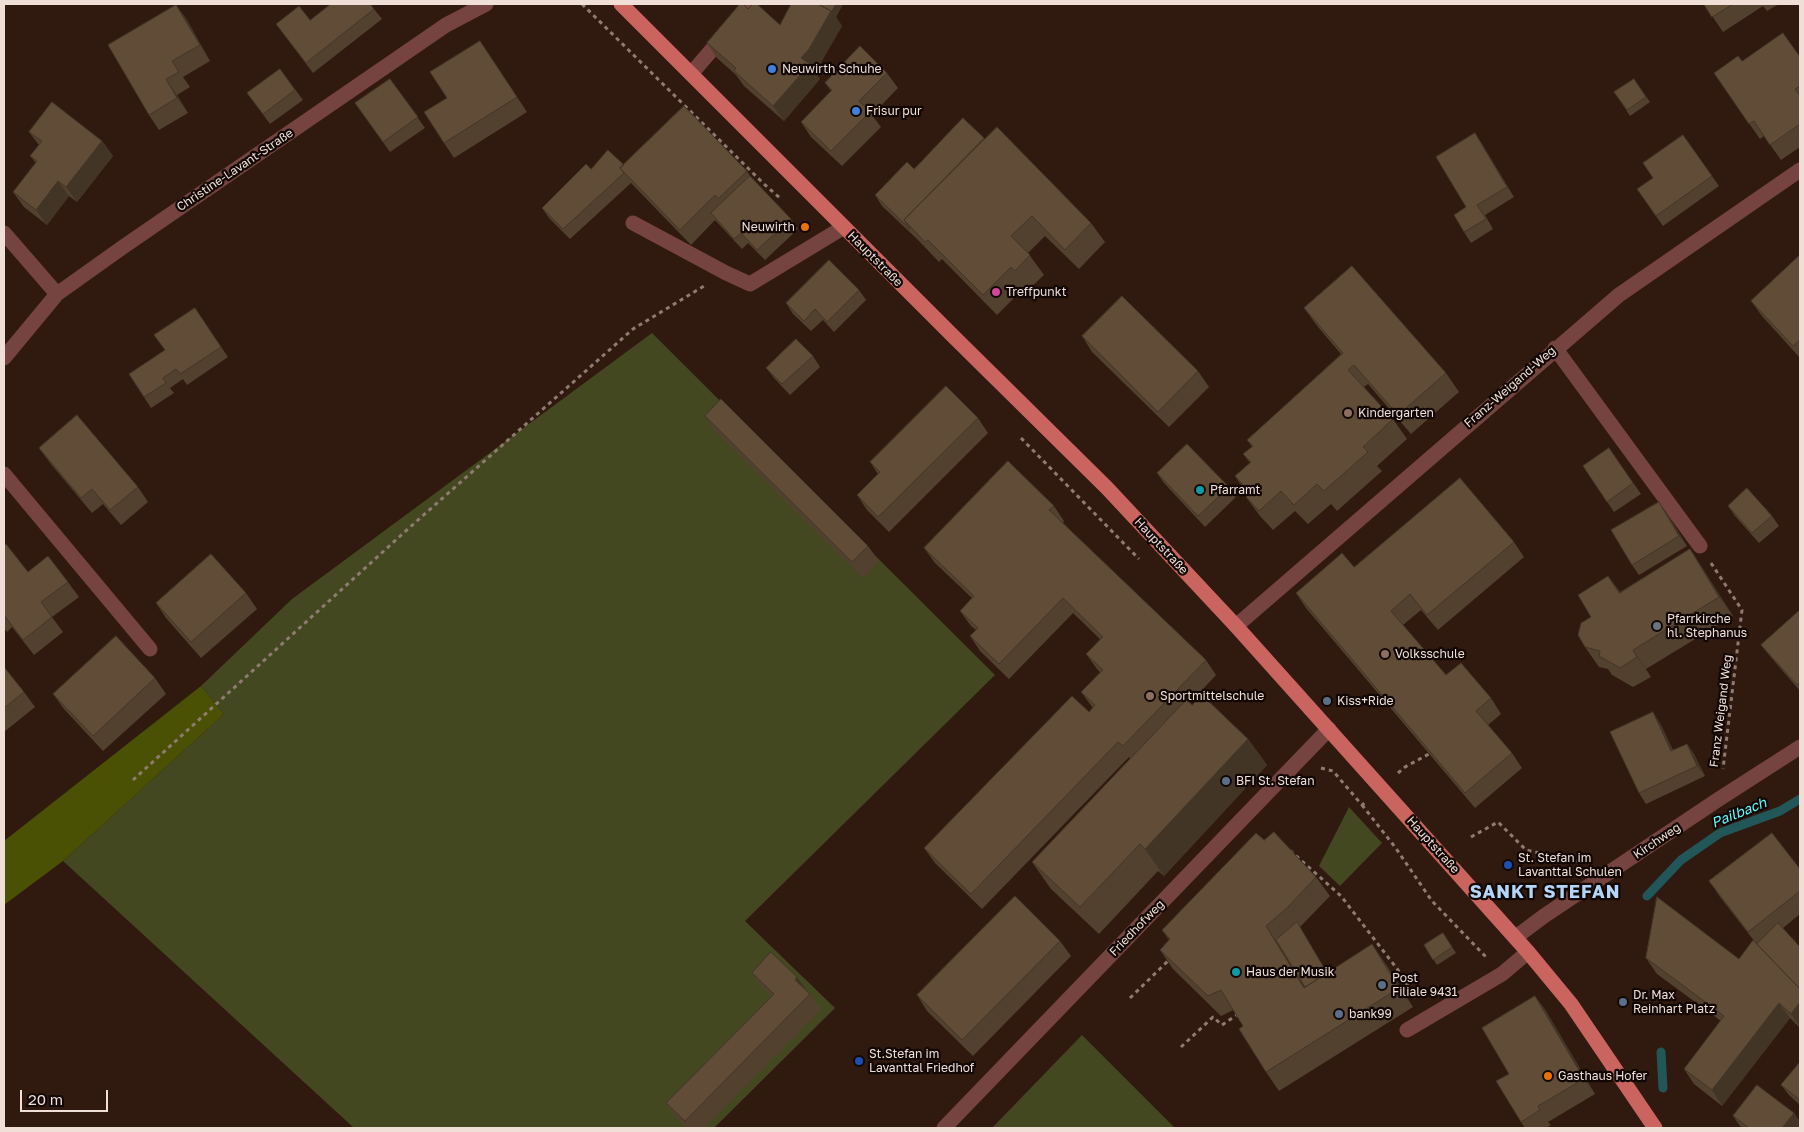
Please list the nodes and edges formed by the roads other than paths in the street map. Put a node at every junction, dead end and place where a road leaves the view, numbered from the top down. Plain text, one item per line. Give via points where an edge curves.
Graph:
1 (486, 4) edge
2 (621, 4) edge
3 (751, 4) edge
4 (691, 74) junction
5 (1800, 170) edge
6 (633, 222) dead end
7 (844, 227) junction
8 (4, 233) edge
9 (57, 294) junction
10 (1556, 348) junction
11 (4, 358) edge
12 (4, 474) edge
13 (1700, 546) road end
14 (1236, 626) junction
15 (150, 649) dead end
16 (1329, 729) junction
17 (1800, 747) edge
18 (1516, 937) junction
19 (1528, 952) junction
20 (1406, 1030) dead end
21 (944, 1128) edge
22 (1655, 1128) edge

1 - 9 street, Christine-Lavant-Straße via 438,31
2 - 4 main road, Hauptstraße
3 - 4 street
4 - 7 main road, Hauptstraße
5 - 10 street, Franz-Weigand-Weg via 1618,295
6 - 7 street via 750,284
7 - 14 main road, Hauptstraße via 1107,488
8 - 9 street
9 - 11 street, Christine-Lavant-Straße
10 - 13 street
10 - 14 street, Franz-Weigand-Weg
12 - 15 street
14 - 16 main road, Hauptstraße
16 - 18 main road, Hauptstraße
16 - 21 street, Friedhofweg
17 - 18 street, Kirchweg
18 - 19 main road, Hauptstraße
19 - 20 street via 1502,974
19 - 22 main road, Hauptstraße via 1571,1004

